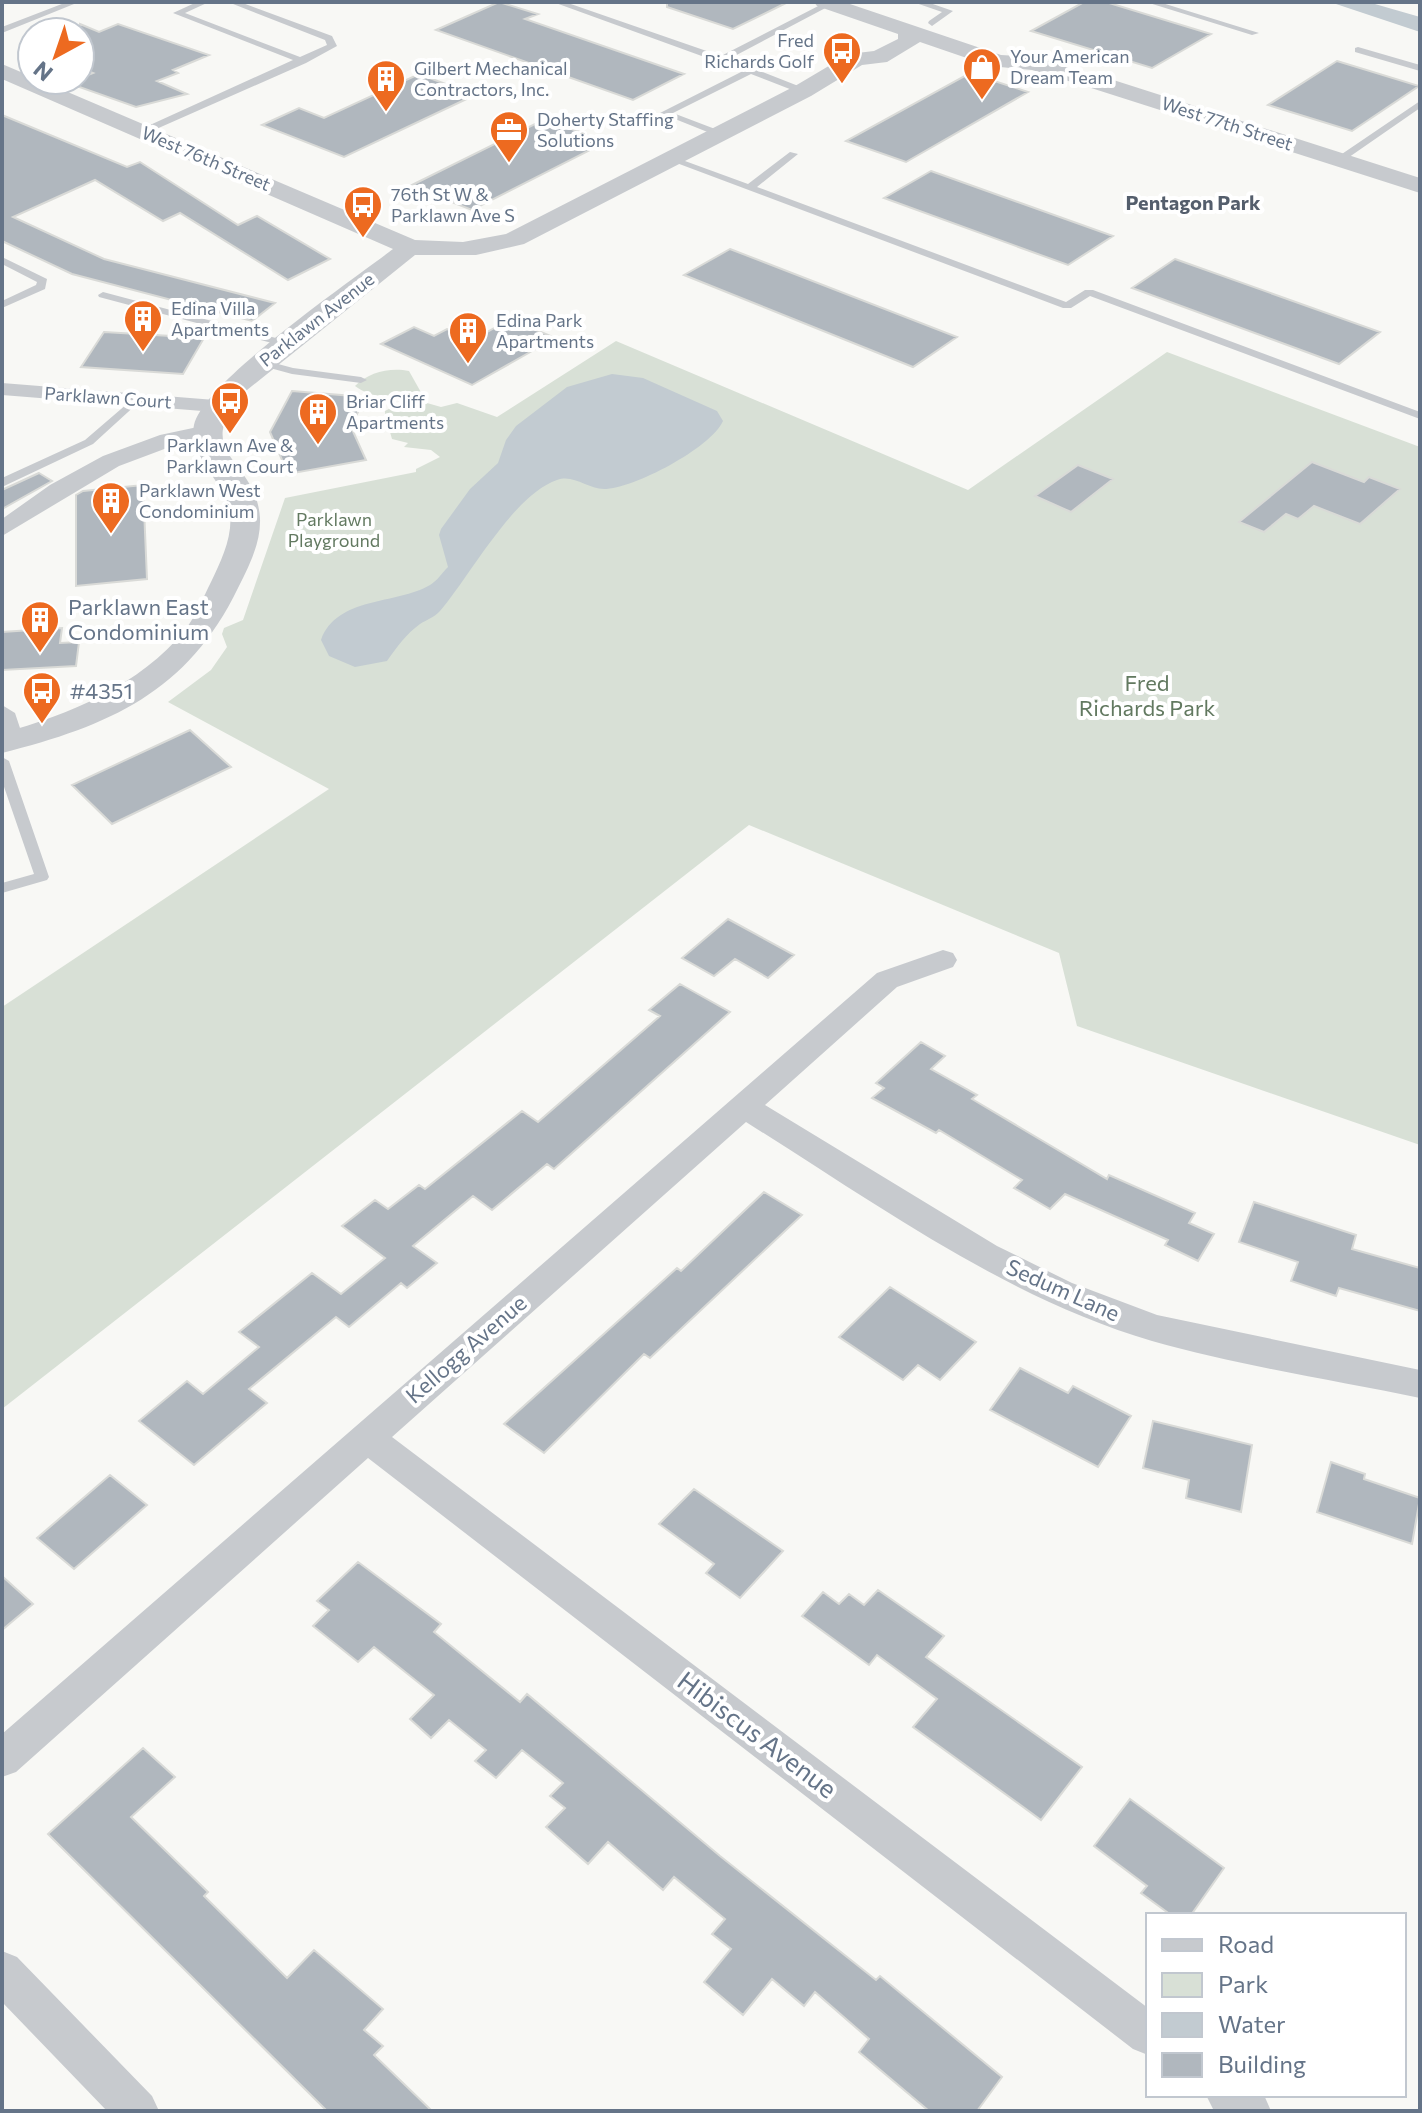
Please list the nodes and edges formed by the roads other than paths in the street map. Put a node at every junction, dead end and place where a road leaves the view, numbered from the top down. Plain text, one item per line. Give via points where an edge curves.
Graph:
1 (75, 2) edge
2 (205, 2) edge
3 (232, 2) edge
4 (557, 2) edge
5 (867, 2) edge
6 (917, 2) edge
7 (1150, 2) edge
8 (826, 3) edge
9 (932, 23) junction
10 (2, 30) edge
11 (909, 32) junction
12 (1255, 33) dead end
13 (1358, 50) dead end
14 (722, 59) junction
15 (303, 61) junction
16 (1033, 64) junction
17 (1420, 68) edge
18 (752, 70) junction
19 (2, 71) edge
20 (803, 91) junction
21 (1420, 104) edge
22 (142, 132) junction
23 (720, 134) junction
24 (793, 154) dead end
25 (671, 159) junction
26 (1339, 160) junction
27 (1420, 186) edge
28 (750, 188) junction
29 (410, 247) junction
30 (2, 260) edge
31 (103, 295) dead end
32 (2, 305) edge
33 (287, 344) junction
34 (263, 363) junction
35 (361, 380) dead end
36 (2, 389) edge
37 (135, 400) junction
38 (1420, 416) edge
39 (211, 419) junction
40 (2, 483) edge
41 (2, 529) edge
42 (4, 739) edge
43 (2, 888) edge
44 (943, 960) dead end
45 (742, 1105) junction
46 (1420, 1384) edge
47 (367, 1437) junction
48 (2, 1759) edge
49 (2, 1972) edge
50 (1146, 2032) edge
51 (1231, 2097) edge
52 (137, 2111) edge
53 (1249, 2111) edge

1 - 10 lane
2 - 15 lane via 177,13
3 - 15 lane via 329,38 332,46
4 - 14 lane
5 - 9 street, West 77th Street
6 - 9 lane via 949,11
7 - 12 lane
8 - 11 street, West 77th Street
8 - 14 lane
9 - 11 street
9 - 16 street, West 77th Street via 1015,49
11 - 16 street, West 77th Street via 998,61
11 - 20 street via 909,42 879,57 857,59
13 - 17 lane
14 - 18 lane
15 - 22 lane
16 - 26 street, West 77th Street
18 - 20 lane
18 - 23 lane via 665,113
19 - 22 street, West 76th Street
20 - 23 street
21 - 26 lane
22 - 29 street, West 76th Street
23 - 25 street
24 - 28 lane
25 - 28 lane
25 - 29 street via 515,239 473,250
26 - 27 street, West 77th Street
28 - 38 lane via 1067,306 1089,292
29 - 33 street, Parklawn Avenue
30 - 32 lane via 43,281 41,287
31 - 33 lane
33 - 34 street, Parklawn Avenue
34 - 35 lane
34 - 39 street, Parklawn Avenue
36 - 37 street, Parklawn Court
37 - 39 street, Parklawn Court
37 - 40 lane via 89,442
39 - 41 street via 60,488
39 - 42 street via 209,449 237,489 246,514 243,543 231,572 194,639 125,694 81,717
42 - 43 lane via 42,877
44 - 45 street, Kellogg Avenue via 887,980
45 - 46 street, Sedum Lane via 985,1255 1060,1292 1154,1328
45 - 47 street, Kellogg Avenue
47 - 48 street, Kellogg Avenue
47 - 50 street, Hibiscus Avenue
49 - 52 street
51 - 53 street

